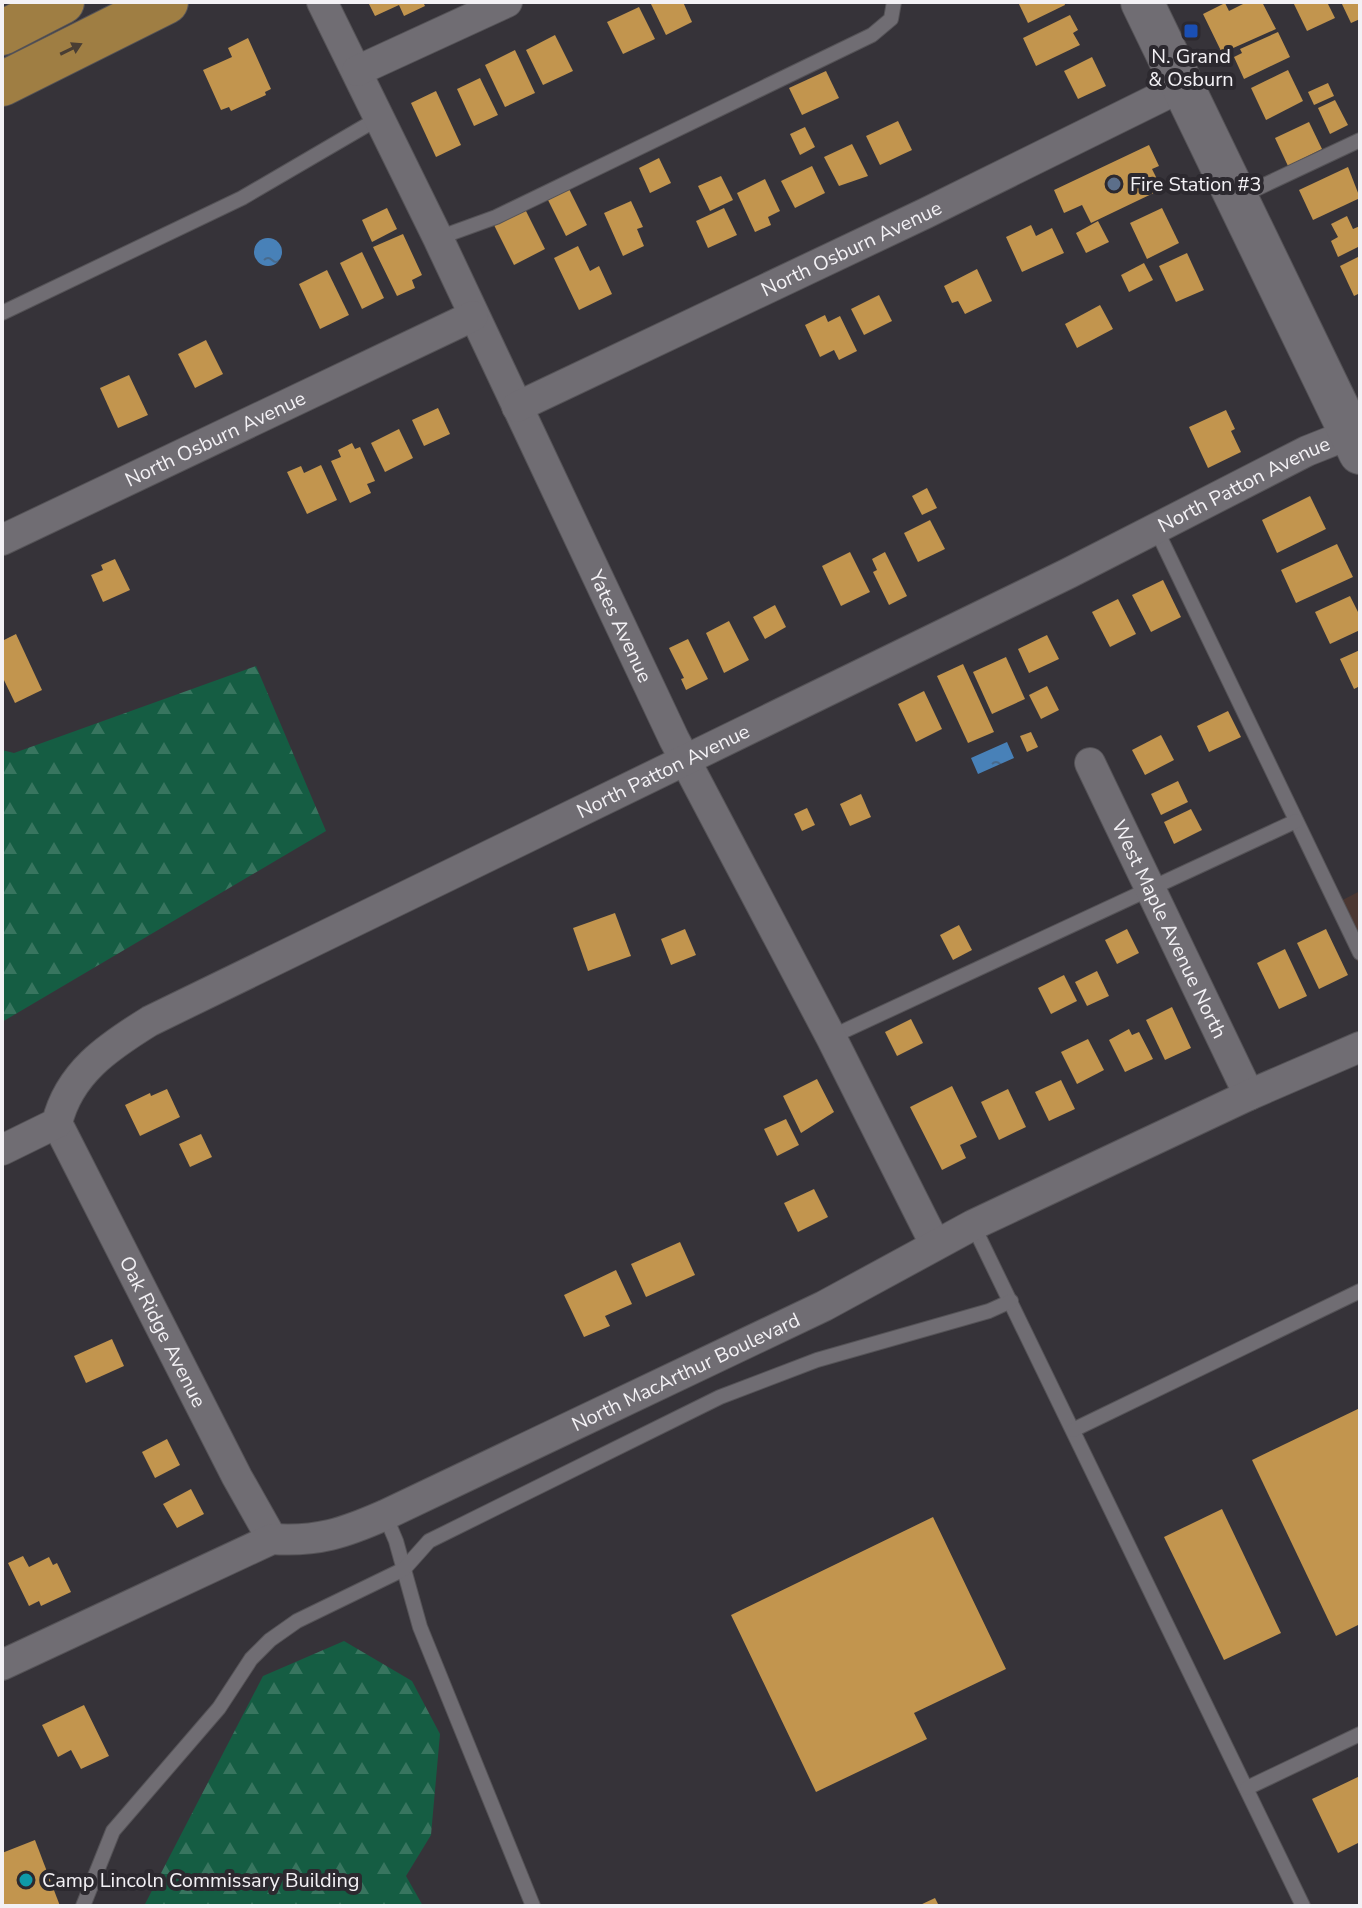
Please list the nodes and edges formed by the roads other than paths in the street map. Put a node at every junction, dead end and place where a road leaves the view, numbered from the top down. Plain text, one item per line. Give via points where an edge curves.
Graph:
1 (62, 2) edge
2 (166, 2) edge
3 (322, 2) edge
4 (507, 2) edge
5 (894, 2) edge
6 (1142, 2) edge
7 (2, 33) edge
8 (357, 71) junction
9 (2, 84) edge
10 (1183, 86) junction
11 (379, 118) junction
12 (1360, 140) edge
13 (1237, 198) junction
14 (438, 238) junction
15 (2, 313) edge
16 (473, 316) junction
17 (517, 407) junction
18 (1357, 438) edge
19 (1156, 529) junction
20 (2, 540) edge
21 (686, 761) junction
22 (1090, 763) dead end
23 (1296, 821) junction
24 (1150, 889) junction
25 (1360, 953) edge
26 (831, 1037) junction
27 (1360, 1047) edge
28 (1249, 1095) junction
29 (57, 1123) junction
30 (2, 1150) edge
31 (973, 1225) junction
32 (935, 1244) junction
33 (1360, 1291) edge
34 (1011, 1301) junction
35 (1073, 1430) junction
36 (385, 1515) junction
37 (272, 1539) junction
38 (404, 1569) junction
39 (2, 1665) edge
40 (1360, 1734) edge
41 (1247, 1788) junction
42 (83, 1906) edge
43 (533, 1906) edge
44 (1303, 1906) edge

1 - 7 main road
9 -> 2 main road
3 - 8 street, Yates Avenue
4 - 8 street
5 - 14 lane via 891,19 872,35 496,217
6 - 10 main road
8 - 11 street, Yates Avenue
10 - 13 main road
10 - 17 street, North Osburn Avenue
11 - 14 street, Yates Avenue
11 - 15 lane via 242,198
12 - 13 lane
13 - 18 main road
14 - 16 street, Yates Avenue
16 - 17 street, Yates Avenue
16 - 20 street, North Osburn Avenue
17 - 21 street, Yates Avenue
18 - 19 street, North Patton Avenue via 1307,451
19 - 21 street, North Patton Avenue
19 - 23 lane
21 - 26 street, Yates Avenue
21 - 29 street, North Patton Avenue via 150,1021 85,1070 63,1100
22 - 24 street, West Maple Avenue North
23 - 24 lane
23 - 25 lane
24 - 26 lane
24 - 28 street, West Maple Avenue North
26 - 32 street, Yates Avenue
27 - 28 street, North MacArthur Boulevard
28 - 31 street, North MacArthur Boulevard
29 - 30 street
29 - 37 street, Oak Ridge Avenue
31 - 32 street, North MacArthur Boulevard
31 - 34 lane
32 - 36 street, North MacArthur Boulevard via 824,1306
33 - 35 lane
34 - 35 lane
34 - 38 lane via 817,1360 694,1408 429,1541
35 - 41 lane
36 - 37 street, North MacArthur Boulevard via 311,1540
36 - 38 lane
37 - 39 street, North MacArthur Boulevard
38 - 42 lane via 297,1621 251,1659 219,1708 113,1831
38 - 43 lane via 420,1627
40 - 41 lane
41 - 44 lane

